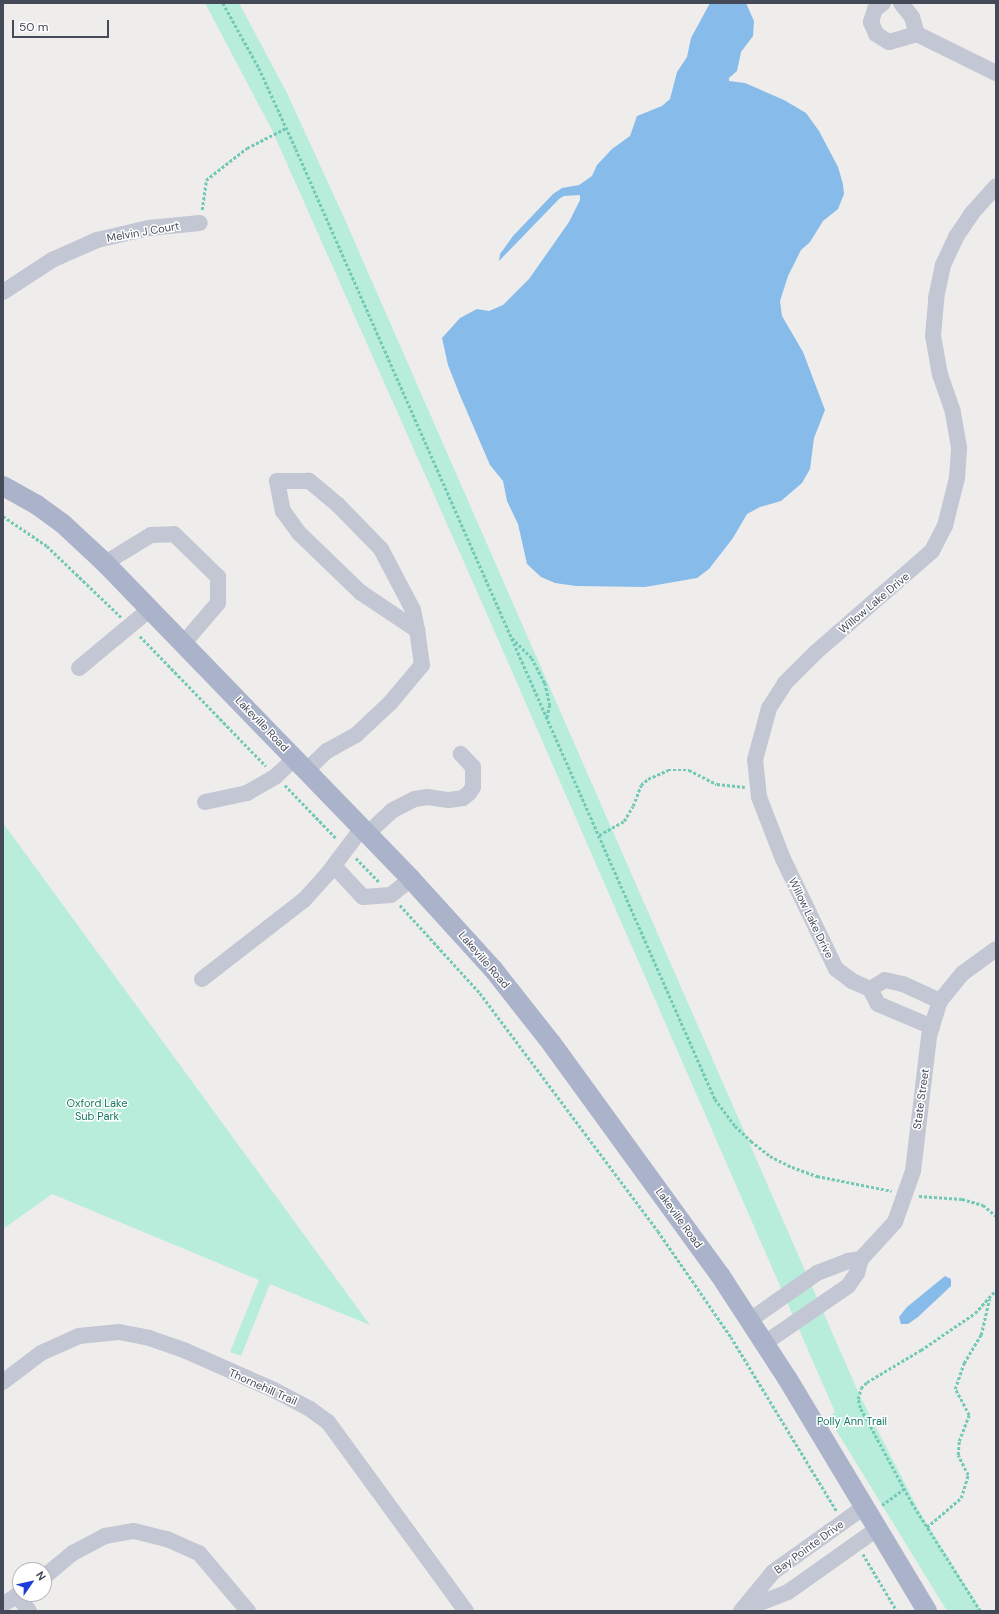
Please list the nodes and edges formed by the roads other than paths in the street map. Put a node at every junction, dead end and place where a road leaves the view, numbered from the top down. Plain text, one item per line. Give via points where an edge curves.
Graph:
1 (883, 3) edge
2 (901, 3) edge
3 (917, 34) junction
4 (996, 73) edge
5 (996, 186) edge
6 (200, 223) road end
7 (3, 292) edge
8 (3, 486) edge
9 (105, 563) junction
10 (150, 609) junction
11 (417, 630) junction
12 (183, 644) junction
13 (79, 668) dead end
14 (461, 754) dead end
15 (301, 764) junction
16 (205, 802) dead end
17 (365, 831) junction
18 (334, 866) junction
19 (411, 879) junction
20 (996, 949) edge
21 (202, 979) dead end
22 (870, 989) junction
23 (940, 1001) junction
24 (932, 1027) junction
25 (861, 1259) junction
26 (750, 1320) junction
27 (765, 1343) junction
28 (3, 1382) edge
29 (870, 1518) junction
30 (52, 1570) edge
31 (12, 1599) edge
32 (23, 1602) edge
33 (3, 1604) edge
34 (742, 1610) edge
35 (29, 1611) edge
36 (248, 1611) edge
37 (466, 1611) edge
38 (927, 1611) edge

1 - 3 street via 875,9 871,22 876,34 889,42
2 - 3 street via 912,17
3 - 4 street
5 - 22 street, Willow Lake Drive via 972,213 956,237 943,265 936,298 933,336 940,374 953,412 959,447 957,478 945,526 932,551 815,652 785,683 769,708 755,760 759,797 783,859 836,969 852,981
6 - 7 street, Melvin J Court via 142,230 97,240 52,260
8 - 9 main road, Lakeville Road via 62,523
9 - 10 main road, Lakeville Road
9 - 12 street via 151,535 174,534 218,577 218,603
10 - 12 main road, Lakeville Road
10 - 13 street
11 - 11 street via 413,610 381,549 338,505 309,481 277,481 283,511 298,533 360,592
11 - 15 street via 422,665 391,702 356,735
12 - 15 main road, Lakeville Road
14 - 17 street via 473,767 473,787 463,798 449,800 427,797 415,800 393,810
15 - 16 street via 247,793
15 - 17 main road, Lakeville Road
17 - 18 street via 346,849
17 - 19 main road, Lakeville Road
18 - 19 street via 363,897 391,895
18 - 21 street via 304,900
19 - 26 main road, Lakeville Road via 493,969 552,1044
20 - 23 street, State Street via 963,972
22 - 23 street via 885,980 903,984
22 - 24 street via 878,1004
23 - 24 street, State Street
24 - 25 street, State Street via 913,1171 906,1194 895,1222
25 - 26 street via 848,1260 817,1273
25 - 27 street, State Street via 857,1273 848,1286
26 - 27 main road, Lakeville Road
27 - 29 main road, Lakeville Road
28 - 37 street, Thornehill Trail via 41,1353 79,1336 119,1332 149,1338 186,1351 274,1390 310,1409 328,1422
29 - 34 street, Bay Pointe Drive via 842,1523 773,1572
29 - 34 street, Bay Pointe Drive via 856,1544 788,1592
29 - 38 main road, Lakeville Road
30 - 36 street via 73,1553 105,1536 134,1531 167,1539 199,1553
31 - 33 street
32 - 35 street

